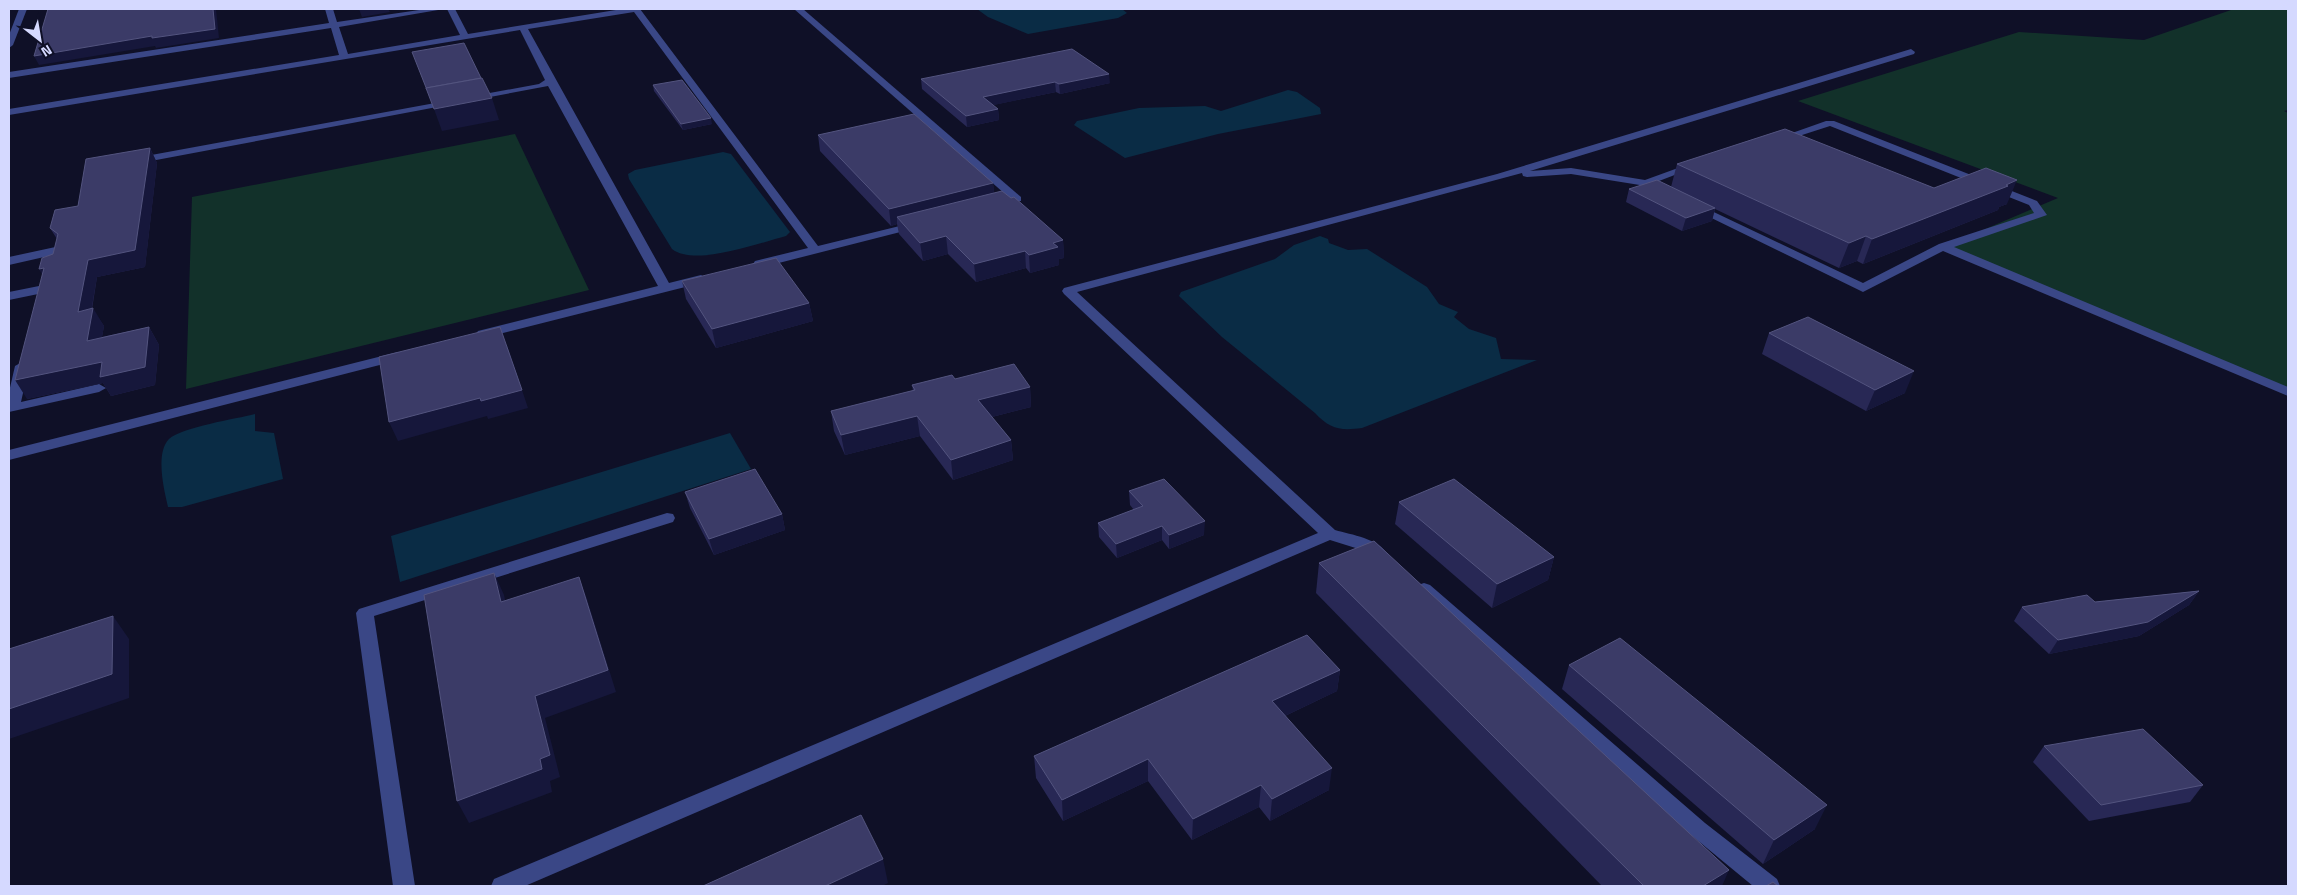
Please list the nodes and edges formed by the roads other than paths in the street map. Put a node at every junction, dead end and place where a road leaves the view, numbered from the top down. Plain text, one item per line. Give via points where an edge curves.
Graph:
1 (23, 9) edge
2 (329, 9) edge
3 (440, 9) edge
4 (451, 9) edge
5 (635, 9) edge
6 (798, 9) edge
7 (334, 25) junction
8 (523, 28) junction
9 (465, 36) junction
10 (9, 45) edge
11 (1911, 52) dead end
12 (344, 56) junction
13 (9, 75) edge
14 (550, 81) junction
15 (9, 112) edge
16 (1764, 144) edge
17 (1708, 161) edge
18 (125, 162) edge
19 (1501, 176) junction
20 (1646, 183) junction
21 (1662, 191) edge
22 (1688, 203) edge
23 (998, 204) edge
24 (931, 221) edge
25 (1943, 247) junction
26 (815, 250) junction
27 (9, 261) edge
28 (750, 267) edge
29 (712, 276) edge
30 (42, 279) junction
31 (665, 288) junction
32 (9, 296) edge
33 (35, 308) edge
34 (472, 337) edge
35 (414, 352) edge
36 (25, 354) edge
37 (99, 388) edge
38 (2288, 392) edge
39 (9, 456) edge
40 (667, 518) dead end
41 (1329, 534) junction
42 (404, 886) edge
43 (502, 886) edge
44 (1769, 886) edge

1 - 10 street
2 - 7 street
3 - 7 street
4 - 9 street
5 - 8 street
5 - 26 street
6 - 23 street via 1017,199
7 - 12 street
7 - 13 street
8 - 9 street
8 - 14 street
9 - 12 street
11 - 19 street
12 - 15 street
14 - 18 street via 534,88
14 - 31 street
16 - 25 street via 1830,123 2033,203 2041,215
17 - 20 street
19 - 20 street via 1571,171
19 - 41 street via 1068,292
20 - 21 street
22 - 25 street via 1863,288
24 - 26 street
25 - 38 street
26 - 28 street
27 - 30 street via 60,250 57,268
29 - 31 street
30 - 32 street
30 - 33 street
31 - 34 street
35 - 39 street
36 - 37 street via 12,408
40 - 42 street via 365,613
41 - 43 street
41 - 44 street via 1368,546 1447,607 1698,829

